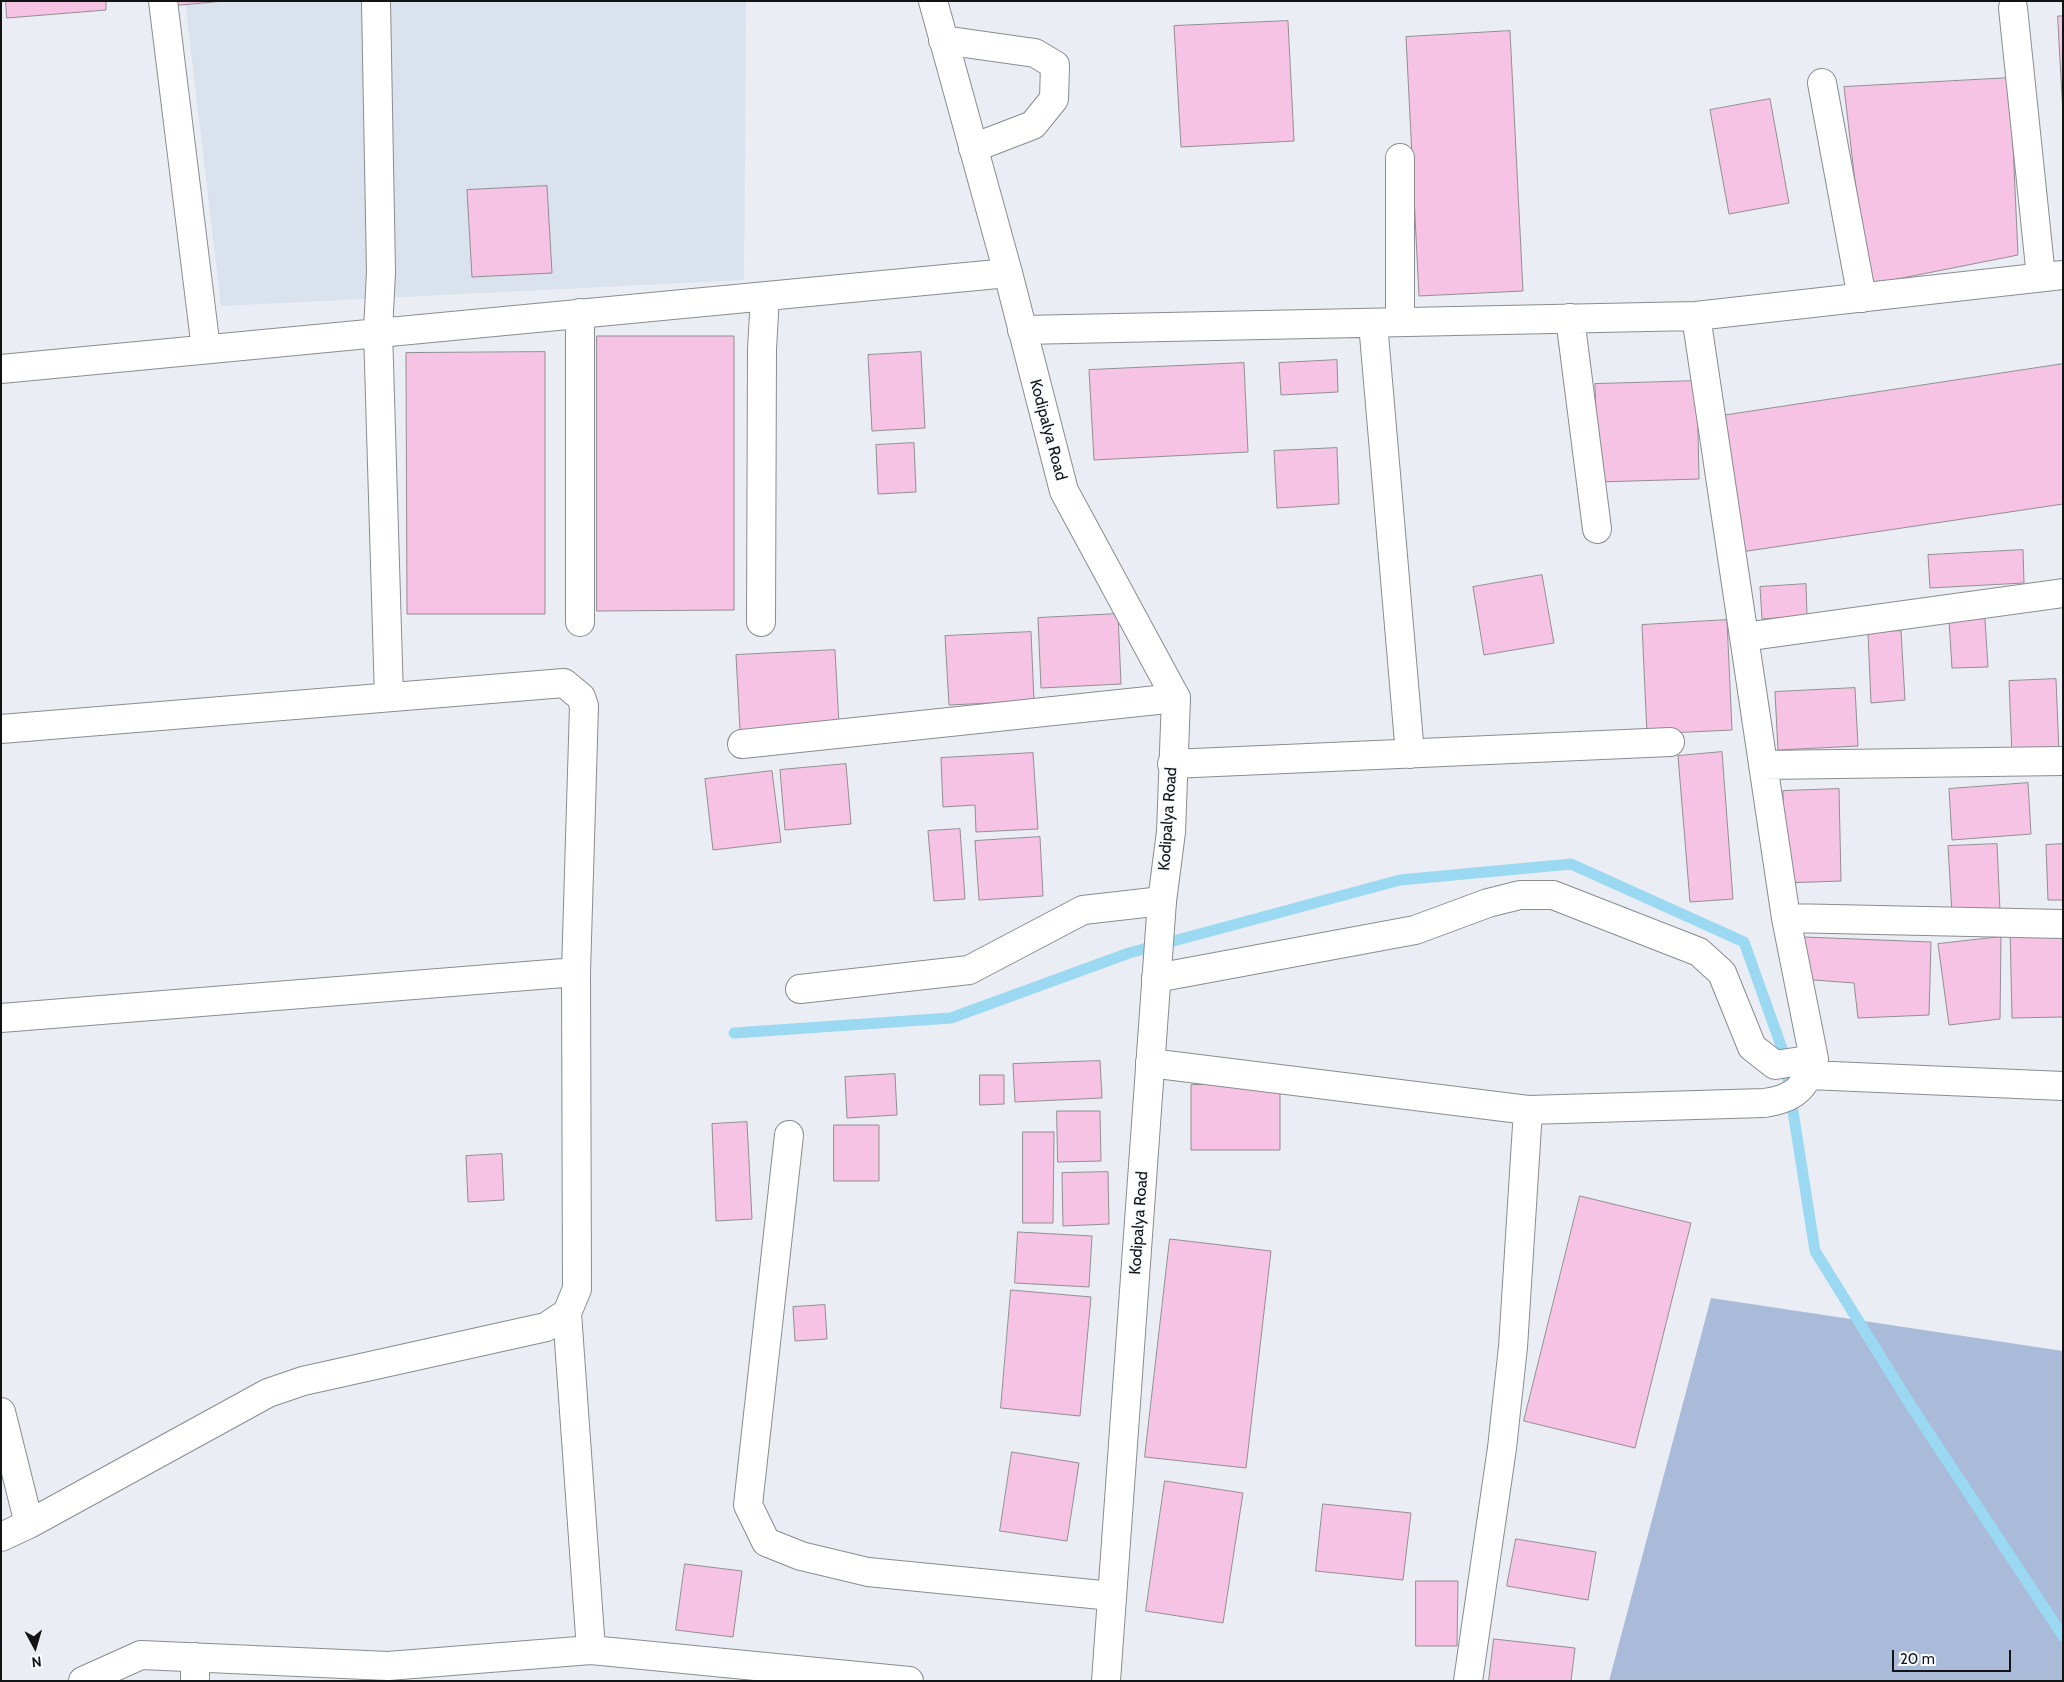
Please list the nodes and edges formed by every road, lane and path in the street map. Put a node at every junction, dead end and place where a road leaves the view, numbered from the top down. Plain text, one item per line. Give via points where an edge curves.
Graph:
1 (163, 1) edge
2 (376, 1) edge
3 (932, 1) edge
4 (2013, 8) dead end
5 (943, 40) junction
6 (1822, 83) dead end
7 (973, 148) junction
8 (1400, 158) dead end
9 (1008, 273) junction
10 (2052, 276) edge
11 (765, 296) junction
12 (1862, 298) junction
13 (580, 313) junction
14 (1696, 316) junction
15 (1570, 318) junction
16 (1386, 322) junction
17 (1022, 330) junction
18 (378, 331) junction
19 (206, 349) junction
20 (1, 369) edge
21 (1597, 529) dead end
22 (2063, 593) edge
23 (580, 622) dead end
24 (761, 622) dead end
25 (1744, 637) junction
26 (389, 697) junction
27 (1176, 698) junction
28 (1, 729) edge
29 (1670, 742) dead end
30 (742, 744) dead end
31 (1410, 754) junction
32 (2063, 761) edge
33 (1172, 764) junction
34 (1763, 765) junction
35 (1161, 910) junction
36 (1786, 918) junction
37 (2063, 924) edge
38 (576, 972) junction
39 (1157, 974) junction
40 (800, 989) dead end
41 (1, 1018) edge
42 (1150, 1062) junction
43 (1799, 1065) junction
44 (2063, 1086) edge
45 (1528, 1110) junction
46 (789, 1135) dead end
47 (567, 1313) junction
48 (1, 1412) edge
49 (29, 1524) junction
50 (1, 1537) edge
51 (1112, 1596) junction
52 (590, 1650) junction
53 (195, 1669) edge
54 (388, 1674) edge
55 (83, 1681) edge
56 (909, 1681) edge
57 (1106, 1681) edge
58 (1468, 1681) edge

1 - 19 street
2 - 18 street via 381,272
3 - 5 street, Kodipalya Road
4 - 10 street
5 - 7 street, Kodipalya Road
5 - 7 street via 1035,53 1055,65 1054,99 1033,125
6 - 12 street
7 - 9 street, Kodipalya Road
8 - 16 street
9 - 11 street
9 - 17 street, Kodipalya Road
10 - 12 street
11 - 13 street
11 - 24 street
12 - 14 street
13 - 18 street
13 - 23 street
14 - 15 street
14 - 25 street
15 - 16 street
15 - 21 street
16 - 17 street
16 - 31 street
17 - 27 street, Kodipalya Road via 1064,491
18 - 19 street
18 - 26 street
19 - 20 street
22 - 25 street
25 - 34 street
26 - 28 street
26 - 38 street via 564,683 581,697 584,706
27 - 30 street
27 - 33 street, Kodipalya Road
29 - 31 street
31 - 33 street
32 - 34 street
33 - 35 street, Kodipalya Road via 1171,832
34 - 36 street
35 - 39 street, Kodipalya Road
35 - 40 street via 1083,910 969,970
36 - 37 street
36 - 43 street
38 - 41 street
38 - 47 street via 577,1289
39 - 42 street, Kodipalya Road
39 - 43 street via 1415,930 1488,903 1520,895 1554,895 1699,952 1722,973 1752,1047
42 - 45 street
42 - 51 street, Kodipalya Road
43 - 44 street
43 - 45 street via 1797,1092 1780,1101
45 - 58 street via 1513,1347 1502,1448
46 - 51 street via 748,1505 766,1542 801,1556 868,1572
47 - 49 street via 546,1327 303,1381 268,1393
47 - 52 street
48 - 49 street
49 - 50 street
51 - 57 street, Kodipalya Road
52 - 54 street
52 - 56 street
53 - 54 street
53 - 55 street via 141,1655

